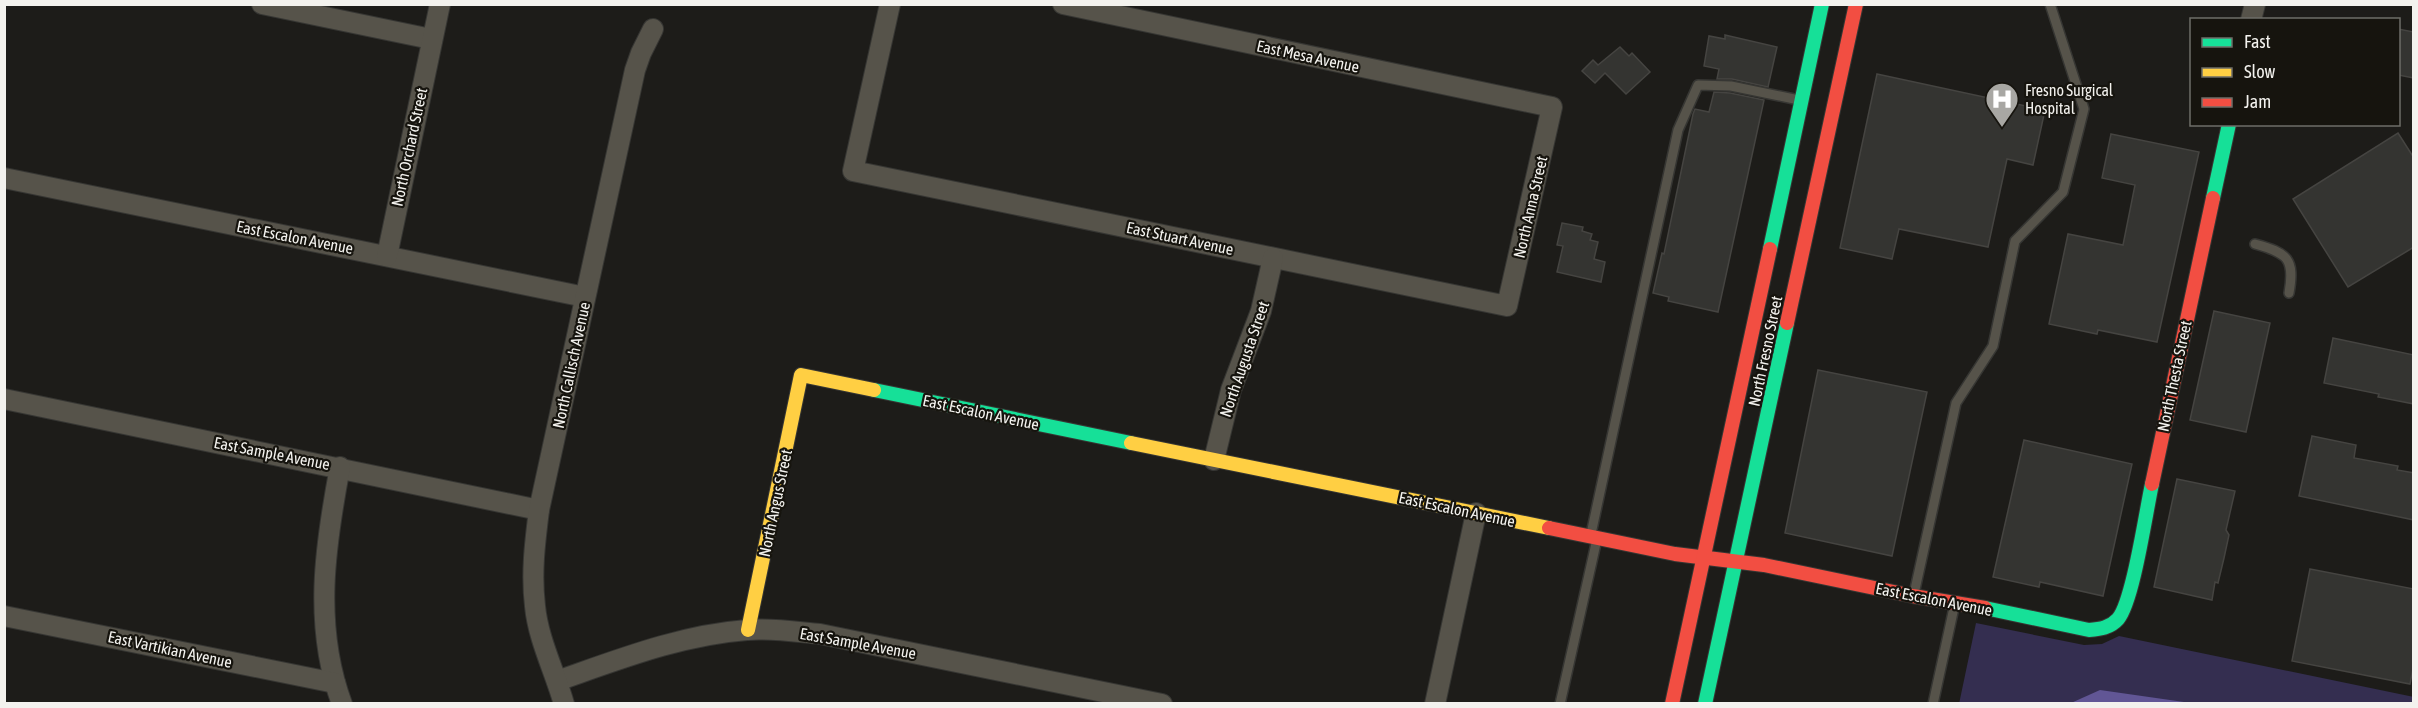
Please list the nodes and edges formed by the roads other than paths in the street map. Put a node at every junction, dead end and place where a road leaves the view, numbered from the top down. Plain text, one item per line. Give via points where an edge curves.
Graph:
1 (262, 4) edge
2 (440, 4) edge
3 (890, 4) edge
4 (1063, 4) edge
5 (1822, 4) edge
6 (1856, 4) edge
7 (2050, 4) edge
8 (653, 29) dead end
9 (431, 39) junction
10 (1823, 91) dead end
11 (1802, 100) junction
12 (1552, 107) joint
13 (1830, 123) junction
14 (2229, 126) edge
15 (4, 178) edge
16 (2255, 244) dead end
17 (387, 256) junction
18 (1273, 258) junction
19 (2289, 293) dead end
20 (585, 297) junction
21 (1508, 306) joint
22 (801, 375) joint
23 (4, 399) edge
24 (1214, 460) junction
25 (340, 467) junction
26 (539, 510) junction
27 (1476, 513) junction
28 (1594, 537) junction
29 (1704, 557) junction
30 (1737, 560) junction
31 (1913, 596) junction
32 (1955, 602) junction
33 (4, 616) edge
34 (2113, 625) joint
35 (748, 630) junction
36 (557, 681) junction
37 (334, 683) junction
38 (342, 704) edge
39 (564, 704) edge
40 (1162, 704) edge
41 (1435, 704) edge
42 (1560, 704) edge
43 (1672, 704) edge
44 (1706, 704) edge
45 (1933, 704) edge

1 - 9 street
2 - 9 street, North Orchard Street
3 - 18 street, East Stuart Avenue via 853,171
4 - 12 street, East Mesa Avenue
5 - 11 street, North Fresno Street
6 - 13 street, North Fresno Street
7 - 31 lane via 2084,109 2063,192 2015,241 1993,346 1956,403
8 - 20 street, North Callisch Avenue via 635,70
9 - 17 street, North Orchard Street
10 - 13 street via 1820,110
11 - 28 lane via 1731,86 1698,85 1678,130
11 - 29 street, North Fresno Street
12 - 21 street, North Anna Street
13 - 30 street, North Fresno Street
14 - 34 street, North Thesta Street via 2126,606
15 - 17 street, East Escalon Avenue
16 - 19 lane via 2284,254 2291,264
17 - 20 street, East Escalon Avenue
18 - 21 street, East Stuart Avenue
18 - 24 street, North Augusta Street via 1261,311 1230,390
20 - 26 street, North Callisch Avenue
22 - 24 street, East Escalon Avenue
22 - 35 street, North Angus Street
23 - 25 street, East Sample Avenue
24 - 27 street, East Escalon Avenue
25 - 26 street, East Sample Avenue
25 - 37 street via 323,579 325,631
26 - 36 street, North Callisch Avenue via 533,558 535,608
27 - 28 street, East Escalon Avenue
27 - 41 street
28 - 29 street, East Escalon Avenue
28 - 42 lane
29 - 30 street, East Escalon Avenue
29 - 43 street, North Fresno Street
30 - 31 street, East Escalon Avenue
30 - 44 street, North Fresno Street
31 - 32 street, East Escalon Avenue
32 - 34 street, East Escalon Avenue via 2090,630
32 - 45 lane
33 - 37 street, East Vartikian Avenue
35 - 36 street, East Sample Avenue via 649,648
35 - 40 street, East Sample Avenue via 820,634
36 - 39 street, North Callisch Avenue
37 - 38 street

